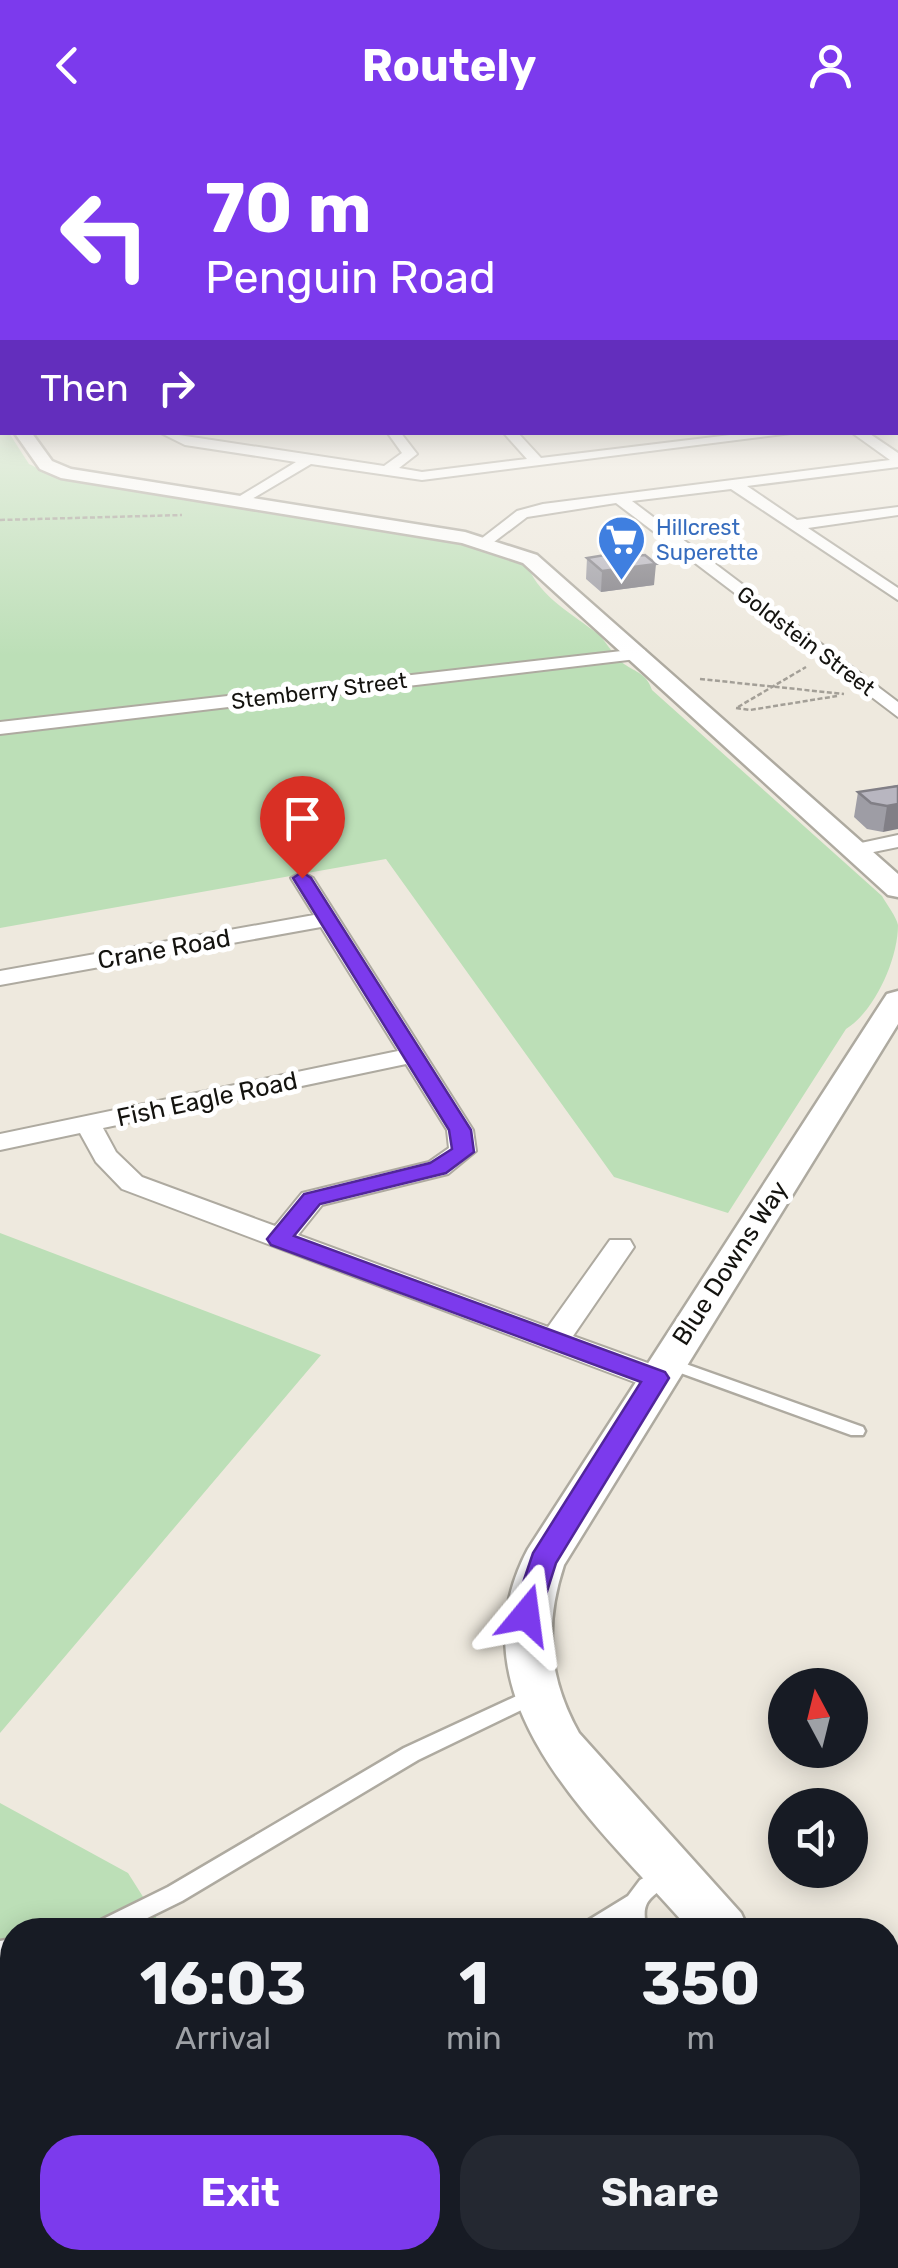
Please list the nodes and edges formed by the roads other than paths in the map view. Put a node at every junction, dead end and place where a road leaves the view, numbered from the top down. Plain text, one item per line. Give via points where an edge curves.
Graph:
1 (39, 457) edge
2 (287, 457) edge
3 (406, 457) edge
4 (532, 457) edge
5 (584, 457) edge
6 (308, 460) junction
7 (898, 461) edge
8 (537, 462) junction
9 (387, 472) junction
10 (732, 484) junction
11 (620, 498) junction
12 (240, 502) junction
13 (898, 512) edge
14 (795, 526) junction
15 (485, 542) junction
16 (898, 595) edge
17 (639, 654) junction
18 (898, 710) edge
19 (0, 728) edge
20 (898, 842) edge
21 (854, 850) junction
22 (302, 878) dead end
23 (898, 889) edge
24 (328, 920) junction
25 (0, 978) edge
26 (897, 1004) edge
27 (414, 1055) junction
28 (88, 1124) junction
29 (0, 1142) edge
30 (279, 1239) junction
31 (620, 1247) dead end
32 (554, 1341) junction
33 (662, 1370) junction
34 (856, 1431) dead end
35 (536, 1695) junction
36 (672, 1872) junction
37 (634, 1904) junction
38 (126, 1918) edge
39 (610, 1918) edge
40 (636, 1918) edge
41 (712, 1918) edge

1 - 12 street via 67,474
2 - 6 street
3 - 9 street
4 - 8 street
5 - 8 street
6 - 9 street
6 - 12 street
7 - 10 street
8 - 9 street via 428,476
10 - 11 street
10 - 14 street
11 - 15 street via 528,512
11 - 18 street, Goldstein Street
12 - 15 street
13 - 14 street
14 - 16 street
15 - 17 street via 540,566
17 - 19 street, Stemberry Street
17 - 21 street
20 - 21 street
21 - 23 street
22 - 24 street
24 - 25 street, Crane Road
24 - 27 street
26 - 33 street, Blue Downs Way
27 - 28 street, Fish Eagle Road
27 - 30 street via 460,1130 463,1152 438,1168 312,1199
28 - 29 street, Fish Eagle Road
28 - 30 street via 105,1156 132,1183
30 - 32 street
31 - 32 street
32 - 33 street
33 - 34 lane
33 - 35 street, Blue Downs Way via 532,1589 525,1638
35 - 36 street, Blue Downs Way via 576,1767
35 - 38 lane via 411,1754
36 - 37 lane via 645,1886
36 - 41 street, Blue Downs Way
37 - 39 lane
37 - 40 lane

